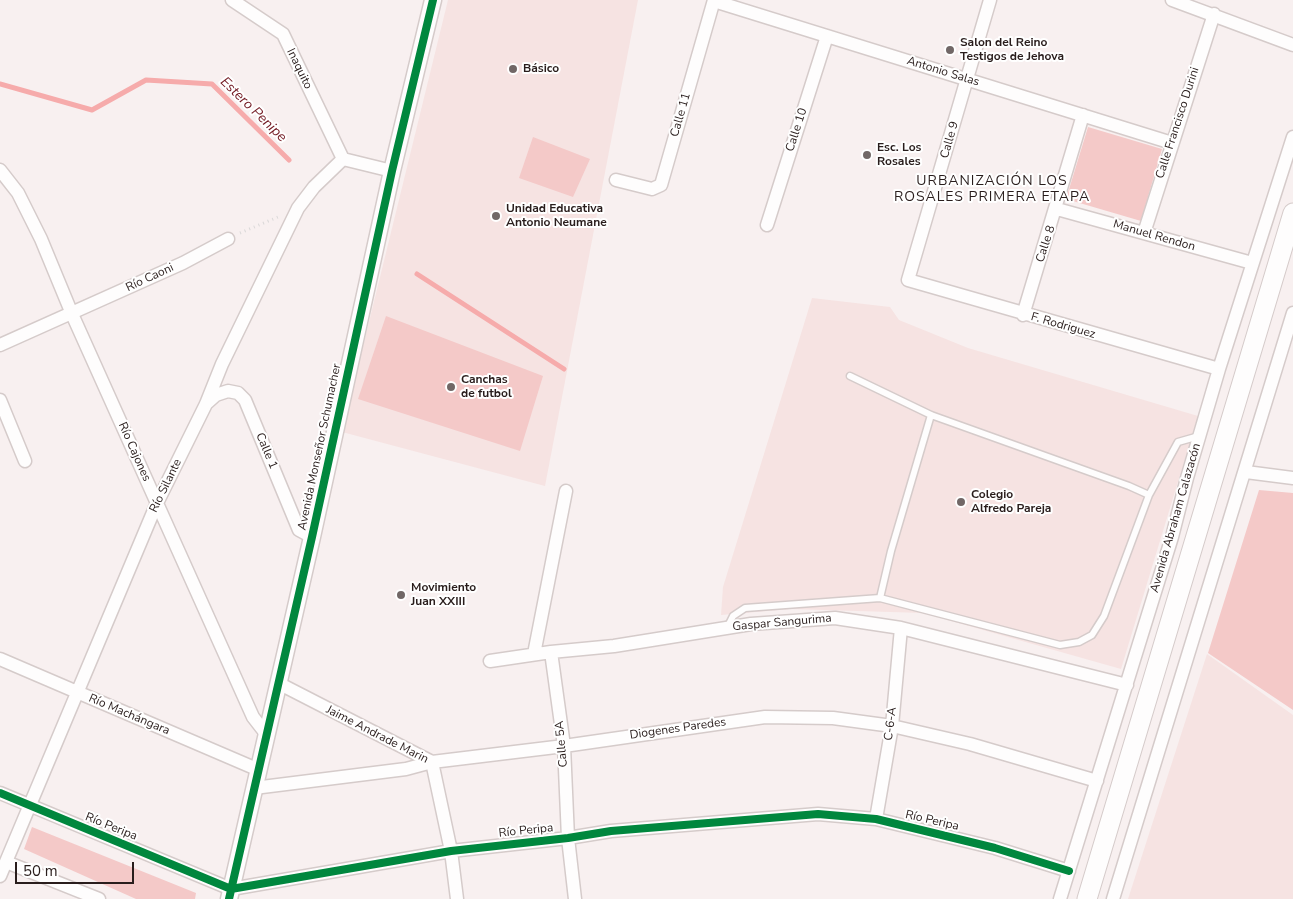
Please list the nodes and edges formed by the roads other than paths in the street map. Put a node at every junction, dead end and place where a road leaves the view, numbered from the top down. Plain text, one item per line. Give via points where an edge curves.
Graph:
1 (232, 0) edge
2 (433, 0) edge
3 (714, 0) edge
4 (990, 0) edge
5 (1172, 0) edge
6 (1214, 14) junction
7 (827, 36) junction
8 (1293, 44) edge
9 (968, 79) junction
10 (1083, 115) junction
11 (1293, 137) edge
12 (1172, 142) junction
13 (343, 159) junction
14 (0, 170) edge
15 (392, 171) junction
16 (616, 180) dead end
17 (1057, 209) junction
18 (1293, 213) edge
19 (767, 225) dead end
20 (1144, 233) junction
21 (228, 239) road end
22 (1252, 263) junction
23 (908, 280) joint
24 (1293, 313) edge
25 (72, 314) junction
26 (1023, 314) junction
27 (0, 344) edge
28 (1219, 370) junction
29 (850, 376) dead end
30 (0, 400) edge
31 (206, 404) junction
32 (931, 415) junction
33 (1199, 436) junction
34 (25, 461) dead end
35 (1246, 472) junction
36 (1293, 478) edge
37 (566, 491) dead end
38 (1149, 495) junction
39 (156, 503) junction
40 (312, 537) junction
41 (880, 598) junction
42 (726, 628) junction
43 (901, 628) junction
44 (551, 652) junction
45 (534, 654) junction
46 (0, 659) edge
47 (490, 661) dead end
48 (278, 683) junction
49 (1127, 685) junction
50 (77, 694) junction
51 (892, 726) junction
52 (267, 735) junction
53 (564, 746) junction
54 (432, 762) junction
55 (259, 770) junction
56 (1097, 781) junction
57 (254, 788) junction
58 (0, 792) edge
59 (28, 805) junction
60 (876, 819) junction
61 (568, 838) junction
62 (452, 850) junction
63 (6, 862) junction
64 (1069, 871) junction
65 (0, 876) edge
66 (230, 894) edge
67 (99, 899) edge
68 (458, 899) edge
69 (576, 899) edge
70 (1060, 899) edge
71 (1087, 899) edge
72 (1113, 899) edge

1 - 13 street, Inaquito via 283,34
2 - 15 street, Avenida Monseñor Schumacher
3 - 7 street, Antonio Salas
3 - 16 street, Calle 11 via 661,185 652,189
4 - 9 street, Calle 9
5 - 6 street
6 - 8 street
6 - 12 street, Calle Francisco Durini
7 - 9 street, Antonio Salas
7 - 19 street, Calle 10
9 - 10 street, Antonio Salas
9 - 23 street, Calle 9
10 - 12 street, Antonio Salas
10 - 17 street, Calle 8
11 - 22 street, Avenida Abraham Calazacón
12 - 20 street, Calle Francisco Durini
13 - 15 street
13 - 31 street, Río Silante via 298,208 222,364
14 - 25 street, Río Cajones via 18,193 41,239
15 - 40 street, Avenida Monseñor Schumacher
17 - 20 street, Manuel Rendon
17 - 26 street, Calle 8
18 - 71 main road, Avenida Abraham Calazacón
20 - 22 street, Manuel Rendon
21 - 25 street, Río Caoni
22 - 28 street, Avenida Abraham Calazacón
23 - 26 street, F. Rodriguez
24 - 35 street
25 - 27 street, Río Caoni
25 - 39 street, Río Cajones
26 - 28 street, F. Rodriguez
28 - 33 street, Avenida Abraham Calazacón
29 - 32 lane
30 - 34 street
31 - 39 street, Río Silante
31 - 40 street, Calle 1 via 216,395 228,392 238,393 245,400 299,530
32 - 38 lane
32 - 41 lane
33 - 38 lane via 1178,442
33 - 49 street, Avenida Abraham Calazacón
35 - 36 street
35 - 72 street via 1172,699
37 - 45 street
38 - 41 lane via 1104,616 1092,635 1079,642 1060,646
39 - 50 street, Río Silante
39 - 52 street, Río Cajones via 253,717
40 - 48 street, Avenida Monseñor Schumacher
41 - 42 lane via 745,608 733,616
42 - 43 street, Gaspar Sangurima via 835,618
42 - 44 street, Gaspar Sangurima via 614,646
43 - 49 street, Gaspar Sangurima
43 - 51 street, C-6-A
44 - 45 street
44 - 53 street, Calle 5A
45 - 47 street
46 - 50 street, Río Machángara
48 - 52 street, Avenida Monseñor Schumacher
48 - 54 street, Jaime Andrade Marin
49 - 56 street, Avenida Abraham Calazacón
50 - 55 street, Río Machángara
50 - 59 street, Río Silante
51 - 53 street, Diogenes Paredes via 833,718 765,717
51 - 56 street, Diogenes Paredes via 970,744
51 - 60 street, C-6-A
52 - 55 street, Avenida Monseñor Schumacher
53 - 54 street, Diogenes Paredes
53 - 61 street, Calle 5A
54 - 57 street, Diogenes Paredes via 406,769
54 - 62 street, Jaime Andrade Marin
55 - 57 street, Avenida Monseñor Schumacher
56 - 64 street, Avenida Abraham Calazacón
57 - 66 street, Avenida Monseñor Schumacher
58 - 59 street, Río Peripa
59 - 63 street, Río Silante
59 - 66 street, Río Peripa
60 - 61 street, Río Peripa via 818,814 611,831
60 - 64 street, Río Peripa via 995,848
61 - 62 street, Río Peripa
61 - 69 street, Calle 5A
62 - 66 street, Río Peripa
62 - 68 street, Jaime Andrade Marin
63 - 65 street, Río Silante
63 - 67 street
64 - 70 street, Avenida Abraham Calazacón

